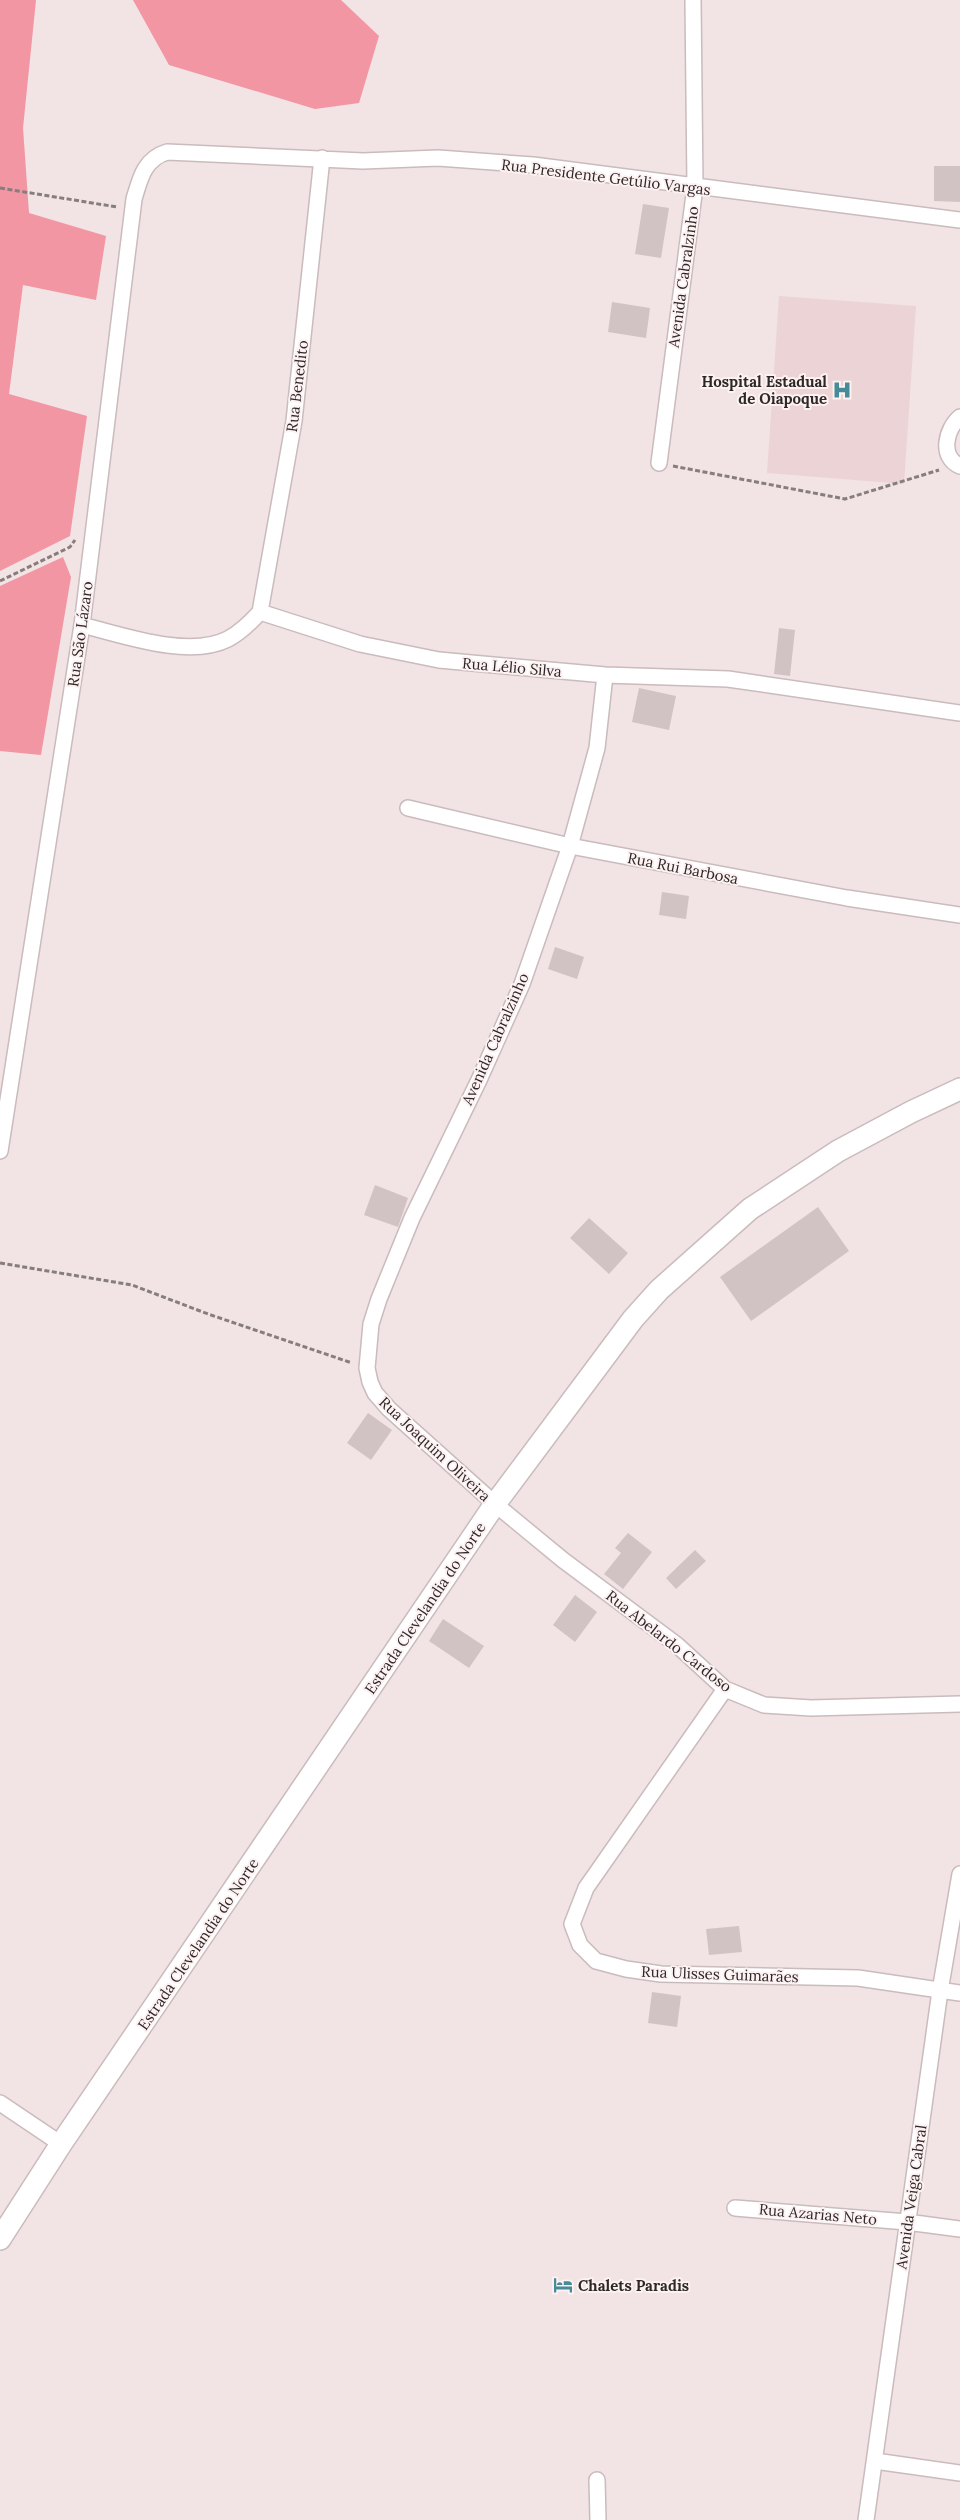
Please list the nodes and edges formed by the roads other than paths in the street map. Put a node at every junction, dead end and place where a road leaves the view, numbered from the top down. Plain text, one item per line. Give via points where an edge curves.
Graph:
1 (693, 0) edge
2 (190, 154) joint
3 (322, 158) junction
4 (695, 187) junction
5 (960, 220) edge
6 (960, 417) edge
7 (658, 463) road end
8 (958, 465) edge
9 (260, 612) junction
10 (82, 625) junction
11 (605, 675) junction
12 (960, 713) edge
13 (408, 808) dead end
14 (570, 846) junction
15 (960, 915) edge
16 (960, 1089) edge
17 (0, 1151) edge
18 (375, 1393) joint
19 (495, 1504) junction
20 (725, 1689) junction
21 (960, 1704) edge
22 (960, 1874) edge
23 (940, 1991) junction
24 (960, 1992) edge
25 (0, 2103) edge
26 (62, 2144) junction
27 (734, 2208) dead end
28 (908, 2222) junction
29 (960, 2229) edge
30 (0, 2238) edge
31 (875, 2461) junction
32 (960, 2473) edge
33 (597, 2480) dead end
34 (598, 2520) edge
35 (866, 2520) edge

1 - 4 street, Avenida Cabralzinho
2 - 3 street, Rua Presidente Getúlio Vargas
2 - 10 street, Rua São Lázaro via 167,152 150,160 139,182
3 - 4 street, Rua Presidente Getúlio Vargas via 363,161 438,158 533,165
3 - 9 street, Rua Benedito via 294,420
4 - 5 street, Rua Presidente Getúlio Vargas
4 - 7 street, Avenida Cabralzinho
6 - 8 street via 950,430 946,446 948,455
9 - 10 street via 229,639 202,646 158,643
9 - 11 street, Rua Lélio Silva via 386,651 439,660
10 - 17 street, Rua São Lázaro
11 - 12 street, Rua Lélio Silva via 728,679
11 - 14 street, Avenida Cabralzinho via 597,748
13 - 14 street, Rua Rui Barbosa
14 - 15 street, Rua Rui Barbosa via 847,898
14 - 18 street, Avenida Cabralzinho via 522,984 412,1218 379,1298 371,1324 367,1368
16 - 19 street, Estrada Clevelandia do Norte via 838,1151 750,1209 701,1252 633,1319
18 - 19 street, Rua Joaquim Oliveira
19 - 20 street, Rua Abelardo Cardoso via 563,1560 678,1645
19 - 26 street, Estrada Clevelandia do Norte
20 - 21 street, Rua Abelardo Cardoso via 764,1705 812,1708
20 - 23 street, Rua Ulisses Guimarães via 586,1888 572,1924 580,1945 596,1961 626,1970 858,1978
22 - 23 street, Avenida Veiga Cabral
23 - 24 street, Rua Ulisses Guimarães
23 - 28 street, Avenida Veiga Cabral
25 - 26 street
26 - 30 street, Estrada Clevelandia do Norte
27 - 28 street, Rua Azarias Neto
28 - 29 street, Rua Azarias Neto
28 - 31 street, Avenida Veiga Cabral
31 - 32 street
31 - 35 street, Avenida Veiga Cabral
33 - 34 street

